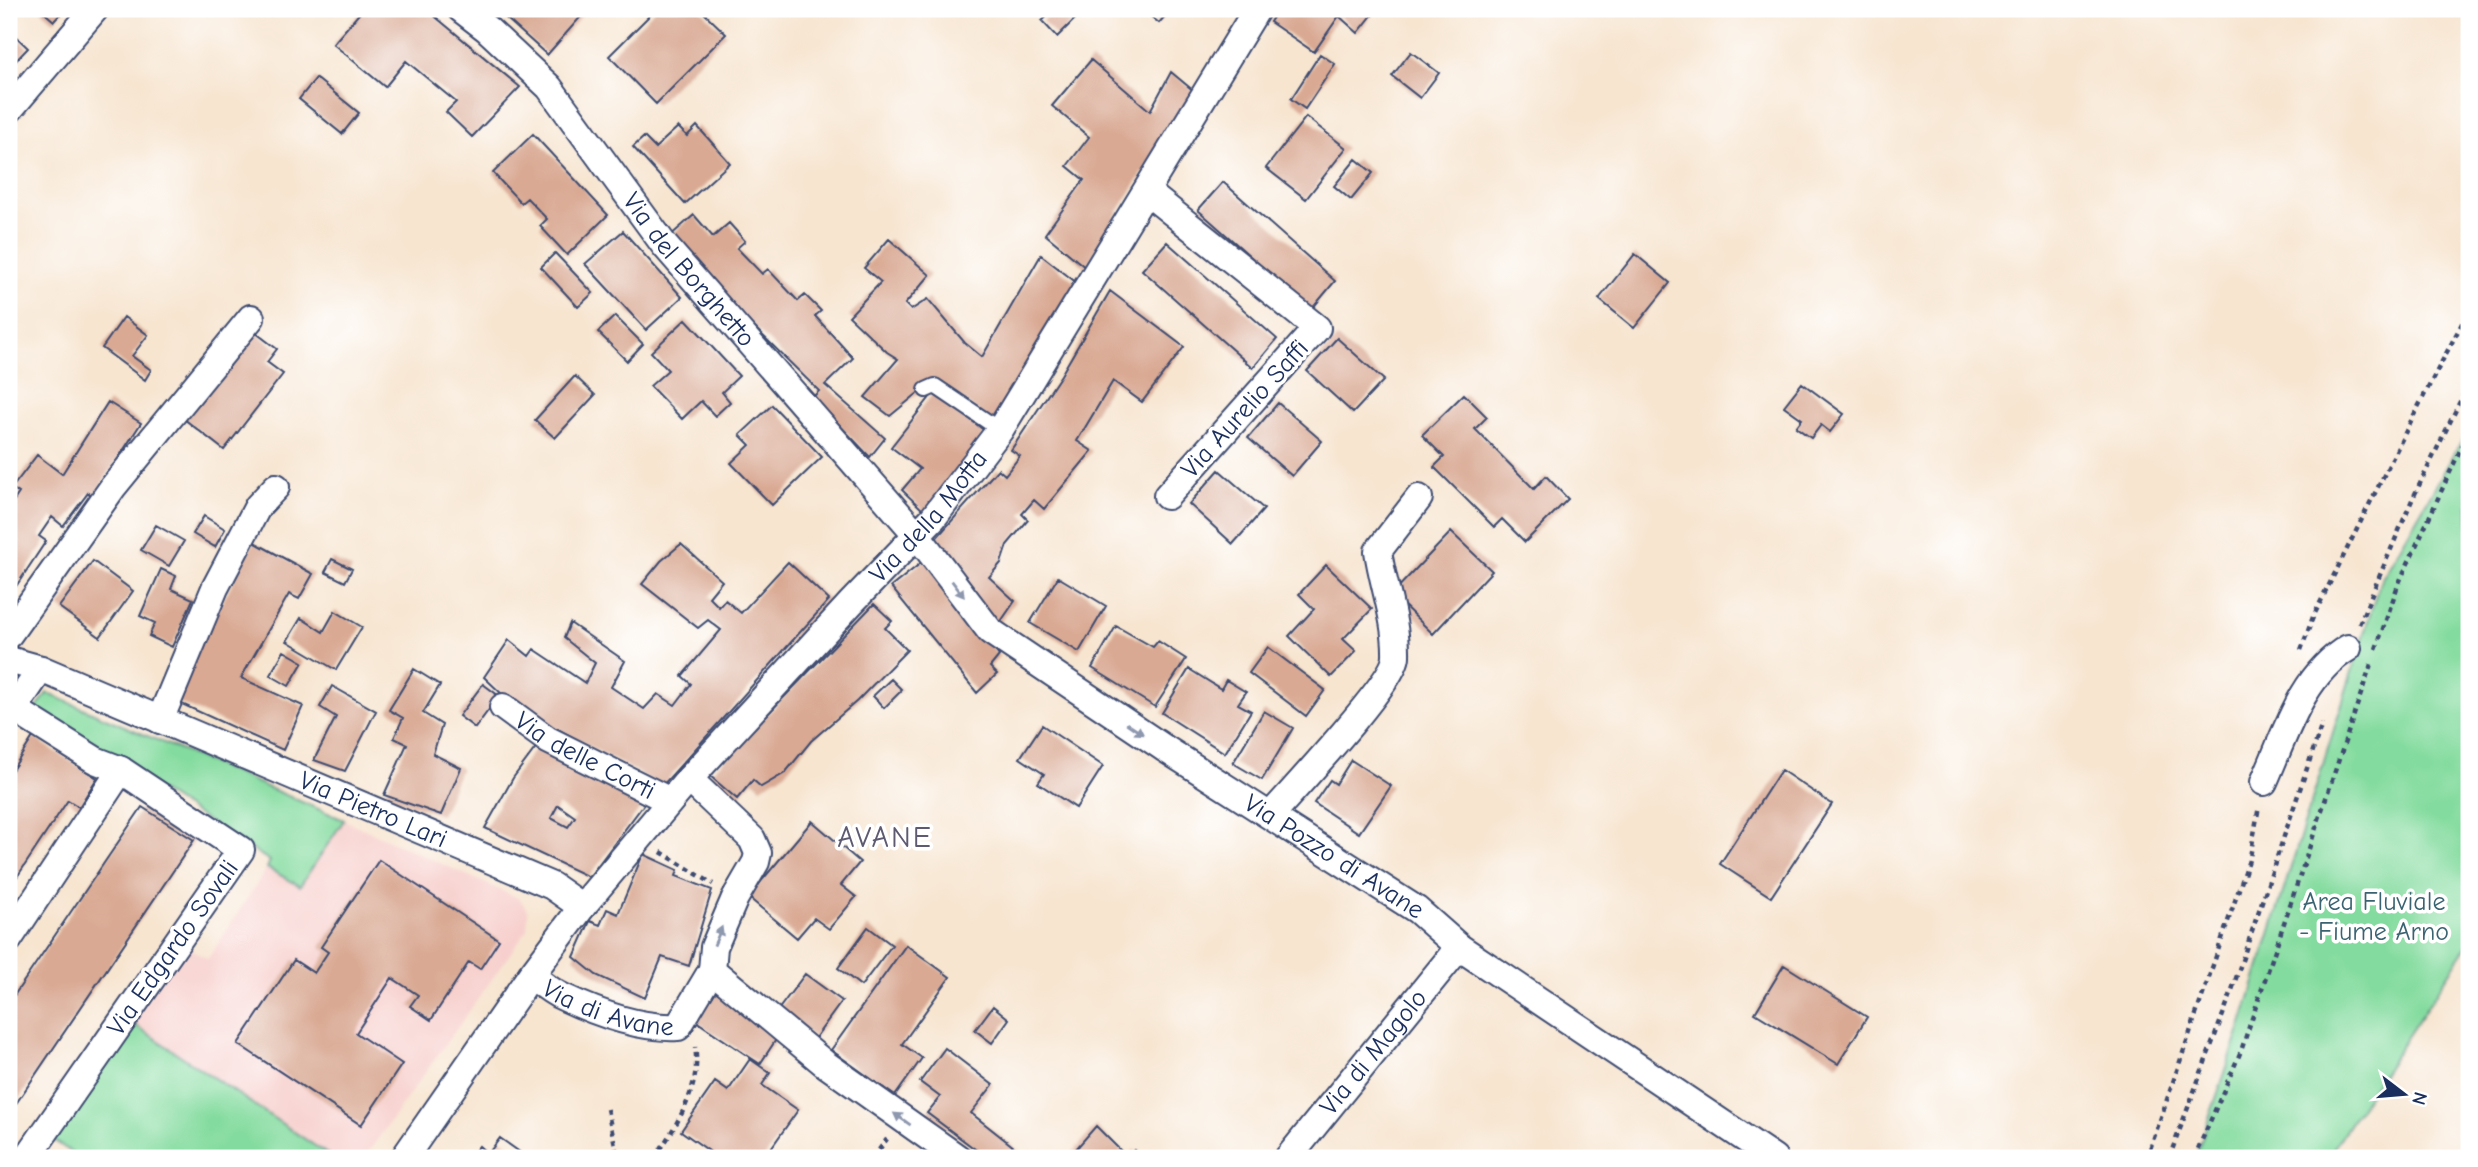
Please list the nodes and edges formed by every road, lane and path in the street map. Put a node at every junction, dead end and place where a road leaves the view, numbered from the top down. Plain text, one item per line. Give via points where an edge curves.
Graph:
1 (95, 9) edge
2 (461, 9) edge
3 (1257, 9) edge
4 (9, 110) edge
5 (1147, 192) junction
6 (251, 318) dead end
7 (2469, 383) edge
8 (926, 390) dead end
9 (1000, 430) junction
10 (2469, 431) edge
11 (276, 487) dead end
12 (1167, 496) dead end
13 (1419, 498) dead end
14 (917, 535) junction
15 (9, 634) edge
16 (2348, 648) joint
17 (2376, 650) dead end
18 (9, 660) edge
19 (2372, 663) dead end
20 (41, 669) junction
21 (503, 707) dead end
22 (11, 712) edge
23 (2326, 712) dead end
24 (160, 720) junction
25 (121, 770) junction
26 (689, 779) junction
27 (2264, 782) dead end
28 (670, 801) junction
29 (1271, 815) junction
30 (639, 838) junction
31 (735, 898) junction
32 (582, 907) junction
33 (9, 939) edge
34 (1460, 947) junction
35 (712, 970) junction
36 (531, 975) junction
37 (678, 1027) junction
38 (607, 1108) dead end
39 (9, 1150) edge
40 (22, 1158) edge
41 (27, 1158) edge
42 (404, 1158) edge
43 (618, 1158) edge
44 (655, 1158) edge
45 (958, 1158) edge
46 (1288, 1158) edge
47 (1774, 1158) edge
48 (2169, 1158) edge
49 (2194, 1158) edge

1 - 4 street
2 - 14 street, Via del Borghetto via 549,87 665,246
3 - 5 street, Via della Motta
5 - 9 street, Via della Motta
5 - 12 street, Via Aurelio Saffi via 1317,328
6 - 15 street via 113,487
7 - 16 path
8 - 9 lane via 935,386
9 - 14 street, Via della Motta
10 - 17 path via 2398,585
11 - 24 street via 258,506 215,589
13 - 29 street via 1378,551 1397,659 1353,722
14 - 26 street, Via della Motta
14 -> 29 street, Via Pozzo di Avane via 990,631
16 - 27 street via 2319,671
18 - 20 street, Via Pietro Lari
19 - 49 path via 2241,1051
20 - 22 street
20 - 24 street, Via Pietro Lari
21 - 28 street, Via delle Corti via 548,740
22 - 25 street
23 - 48 path via 2230,996
24 - 32 street, Via Pietro Lari via 552,886
25 - 33 street
25 - 41 street, Via Edgardo Sovali via 241,850
26 - 28 street, Via della Motta
26 - 31 street via 752,839 758,853
28 - 30 street, Via della Motta
29 - 34 street, Via Pozzo di Avane via 1417,910
30 - 31 path
30 - 32 street, Via della Motta
35 -> 31 street via 713,947
32 - 36 street, Via della Motta
34 - 46 street, Via di Magolo
34 - 47 street, Via Pozzo di Avane
35 - 37 street, Via di Avane
45 -> 35 street via 824,1063
36 - 37 street, Via di Avane via 560,996 632,1022
36 - 42 street, Via di Avane
37 - 44 path via 694,1041 698,1065 684,1112
38 - 43 path
39 - 40 street

